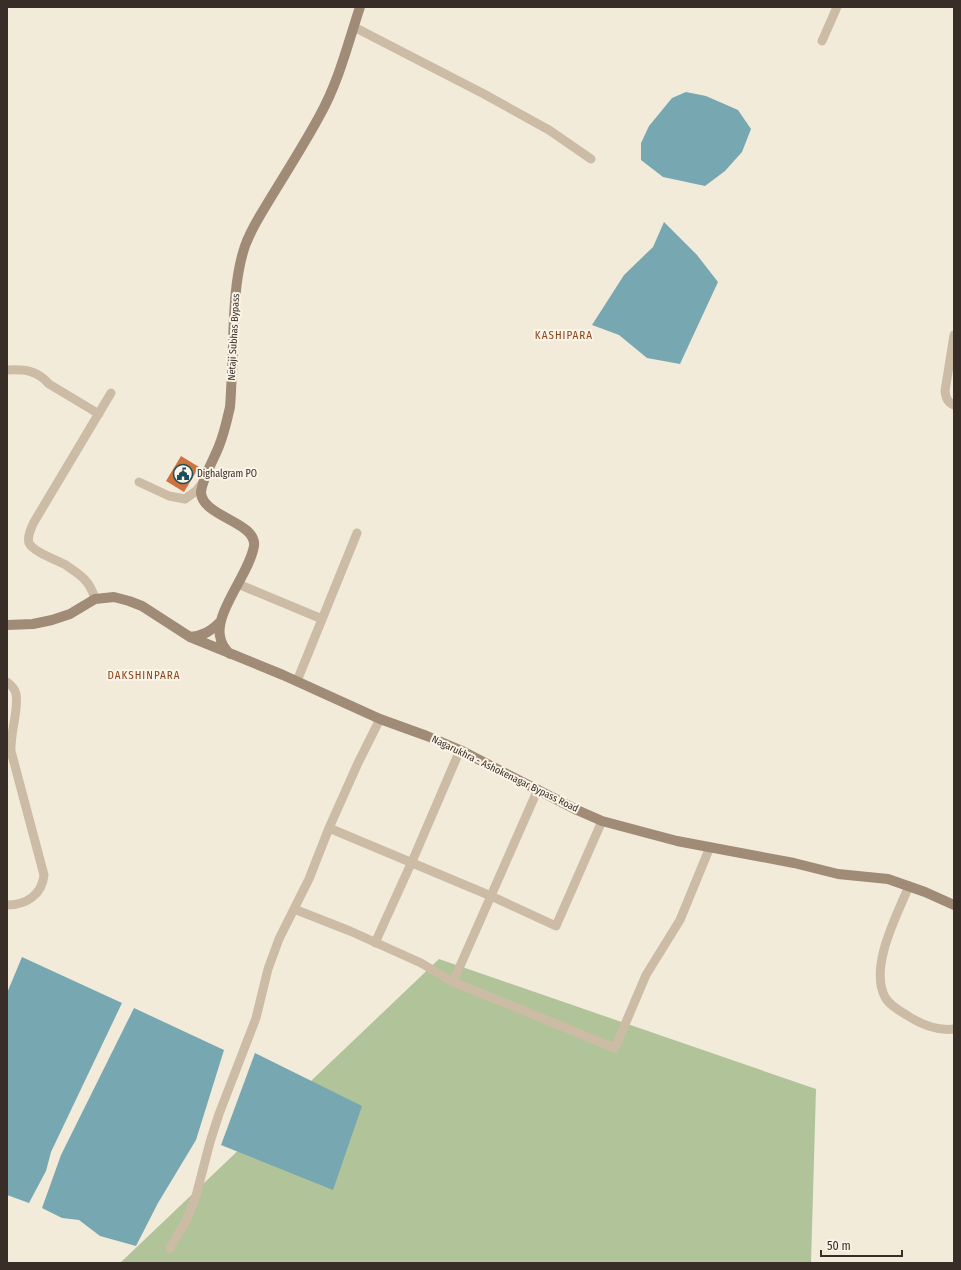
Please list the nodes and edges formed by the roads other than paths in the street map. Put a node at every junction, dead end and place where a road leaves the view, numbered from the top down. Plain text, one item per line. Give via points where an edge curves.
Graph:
1 (360, 7) edge
2 (837, 7) edge
3 (354, 27) junction
4 (822, 41) dead end
5 (591, 159) dead end
6 (954, 335) edge
7 (7, 370) edge
8 (111, 393) dead end
9 (954, 405) edge
10 (99, 414) junction
11 (139, 482) dead end
12 (204, 482) junction
13 (357, 533) dead end
14 (238, 584) junction
15 (95, 599) junction
16 (322, 619) junction
17 (220, 622) junction
18 (7, 625) edge
19 (190, 638) junction
20 (230, 654) junction
21 (297, 681) junction
22 (7, 682) edge
23 (380, 718) junction
24 (460, 750) junction
25 (538, 789) junction
26 (602, 821) junction
27 (329, 828) junction
28 (710, 847) junction
29 (411, 863) junction
30 (908, 886) junction
31 (491, 896) junction
32 (954, 904) edge
33 (7, 905) edge
34 (294, 909) junction
35 (375, 943) junction
36 (453, 982) junction
37 (954, 1029) edge
38 (170, 1248) dead end

1 - 3 main road, Netaji Subhas Bypass
2 - 4 street
3 - 5 street via 549,130
3 - 12 main road, Netaji Subhas Bypass via 327,103 256,222 238,268 230,406 220,444
6 - 9 street via 945,391 948,402
7 - 10 street via 32,372
8 - 10 street
10 - 15 street via 34,522 28,542 32,547 79,574 91,588
11 - 12 street via 169,496 185,498
12 - 14 main road, Netaji Subhas Bypass via 201,492 211,509 225,516 253,538 251,557
13 - 16 street
14 - 16 street
14 - 17 main road, Netaji Subhas Bypass
15 - 18 main road, Nagarukhra - Ashokenagar Bypass Road via 70,614 52,620
15 - 19 main road, Nagarukhra - Ashokenagar Bypass Road via 114,598 142,606
16 - 21 street
17 - 19 main road via 204,635
17 - 20 main road, Netaji Subhas Bypass via 222,644
19 - 20 main road, Nagarukhra - Ashokenagar Bypass Road
20 - 21 main road, Nagarukhra - Ashokenagar Bypass Road
21 - 23 main road, Nagarukhra - Ashokenagar Bypass Road
22 - 33 street via 16,693 11,751 44,875 40,890 33,896 22,903
23 - 24 main road, Nagarukhra - Ashokenagar Bypass Road
23 - 27 street
24 - 25 main road, Nagarukhra - Ashokenagar Bypass Road
24 - 29 street
25 - 26 main road, Nagarukhra - Ashokenagar Bypass Road
25 - 31 street
26 - 28 main road, Nagarukhra - Ashokenagar Bypass Road
26 - 31 street via 556,926
27 - 29 street
27 - 34 street
28 - 30 main road, Nagarukhra - Ashokenagar Bypass Road via 838,874 888,879
28 - 36 street via 680,920 646,975 615,1048
29 - 31 street
29 - 35 street
30 - 32 main road, Nagarukhra - Ashokenagar Bypass Road
30 - 37 street via 883,955 880,969 881,986 885,998 911,1018 943,1030
31 - 36 street
34 - 35 street
34 - 38 street via 268,969 256,1018 219,1114 196,1196 187,1219
35 - 36 street via 421,963

